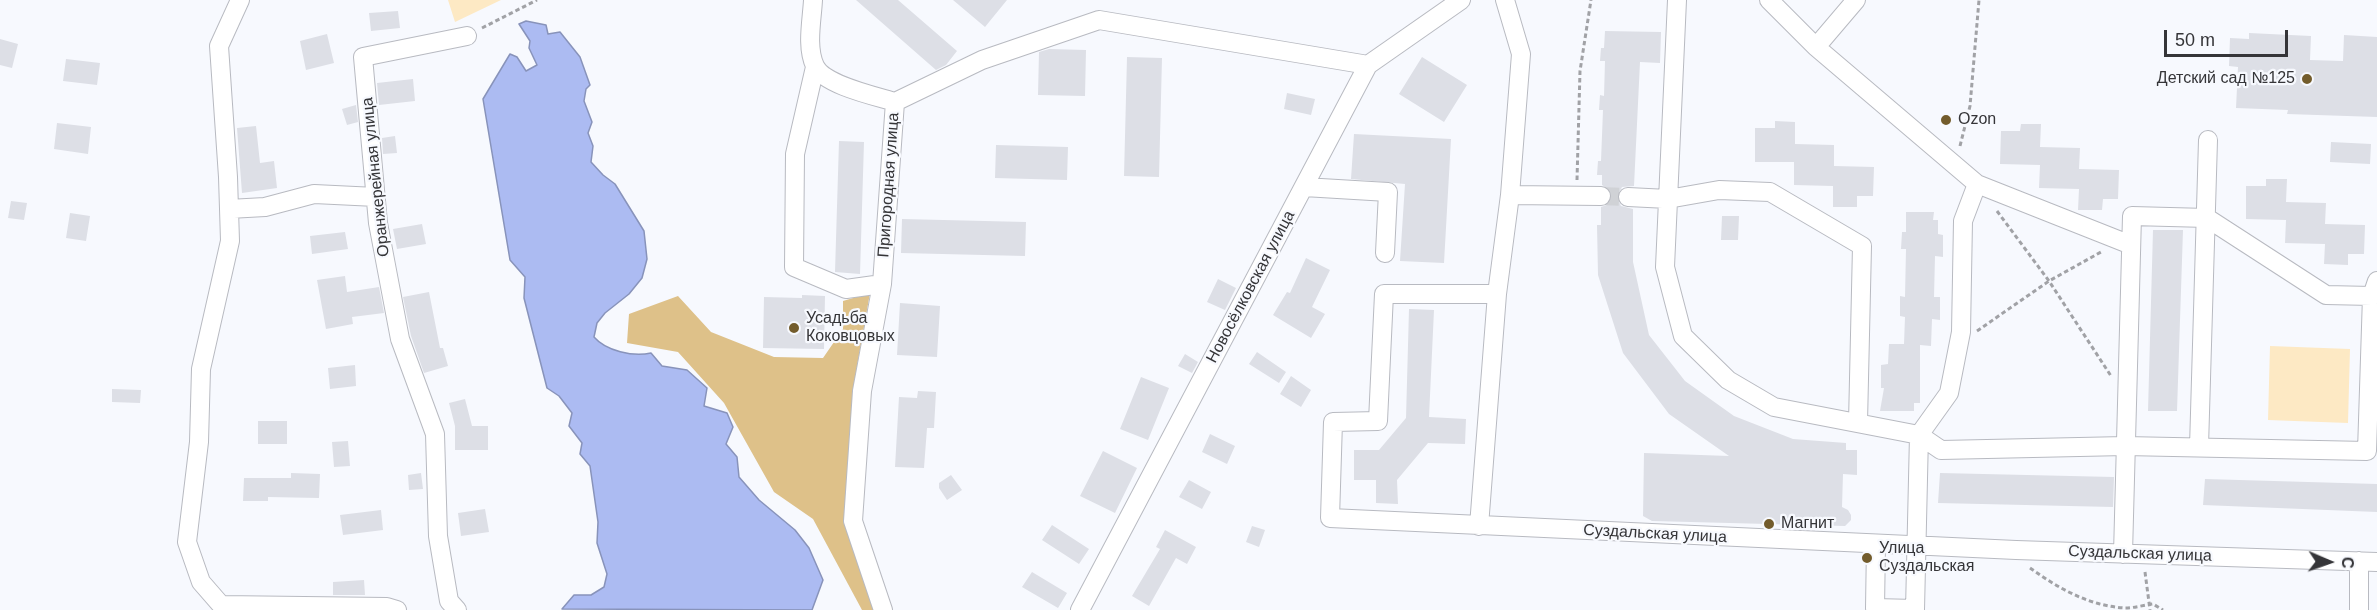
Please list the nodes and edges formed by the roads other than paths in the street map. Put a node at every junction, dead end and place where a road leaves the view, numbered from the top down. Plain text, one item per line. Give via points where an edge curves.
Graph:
1 (240, 0) edge
2 (813, 0) edge
3 (1461, 0) edge
4 (1505, 0) edge
5 (1677, 0) edge
6 (1769, 0) edge
7 (1856, 0) edge
8 (467, 36) road end
9 (1816, 48) junction
10 (1368, 65) junction
11 (815, 67) junction
12 (895, 102) junction
13 (2208, 140) dead end
14 (1977, 184) junction
15 (1304, 187) junction
16 (1510, 195) junction
17 (1601, 196) tunnel mouth
18 (376, 197) junction
19 (1628, 197) tunnel mouth
20 (1668, 199) junction
21 (230, 209) junction
22 (2206, 218) junction
23 (2126, 243) junction
24 (1386, 253) dead end
25 (882, 284) junction
26 (2375, 288) edge
27 (1497, 294) junction
28 (1858, 423) junction
29 (1918, 435) junction
30 (2125, 446) junction
31 (2199, 447) junction
32 (1479, 526) junction
33 (1876, 544) junction
34 (1916, 546) junction
35 (2122, 554) junction
36 (2368, 561) edge
37 (397, 610) edge
38 (457, 610) edge
39 (883, 610) edge
40 (1080, 610) edge
41 (1915, 610) edge
42 (2359, 610) edge

1 - 21 street via 219,46
2 - 11 street via 811,43
3 - 10 street, Новосёлковская улица
4 - 16 street via 1521,54
5 - 20 street
6 - 9 street
7 - 9 street
8 - 18 street, Оранжерейная улица via 363,57
9 - 14 street
10 - 12 street, Пригородная улица via 1099,20 982,60
10 - 15 street, Новосёлковская улица
11 - 12 street via 836,84
11 - 25 street via 795,154 794,267 846,289
12 - 25 street, Пригородная улица
13 - 22 street
14 - 23 street
14 - 29 street via 1963,221 1960,342 1949,393
15 - 24 street via 1388,192
15 - 40 street, Новосёлковская улица
16 - 17 street
16 - 27 street
18 - 21 street via 314,194 265,207
18 - 38 street, Оранжерейная улица via 400,339 435,434 438,536 449,601
19 - 20 street
20 - 28 street via 1665,267 1683,336 1728,380 1774,407
20 - 28 street via 1719,190 1770,192 1862,246
21 - 37 street via 230,241 201,369 199,442 187,542 201,582 221,605
22 - 23 street via 2132,216
22 - 26 street via 2326,296
22 - 31 street
23 - 30 street
25 - 39 street, Пригородная улица via 862,391 853,521
26 - 31 street via 2367,451
27 - 32 street
27 - 32 street, Суздальская улица via 1384,294 1378,421 1333,422 1330,518
28 - 29 street
29 - 30 street via 1941,450
29 - 34 street
30 - 31 street
30 - 35 street
32 - 33 street, Суздальская улица
33 - 34 street, Суздальская улица
33 - 41 street via 1875,608
34 - 35 street, Суздальская улица
34 - 41 street
35 - 36 street, Суздальская улица
36 - 42 street

